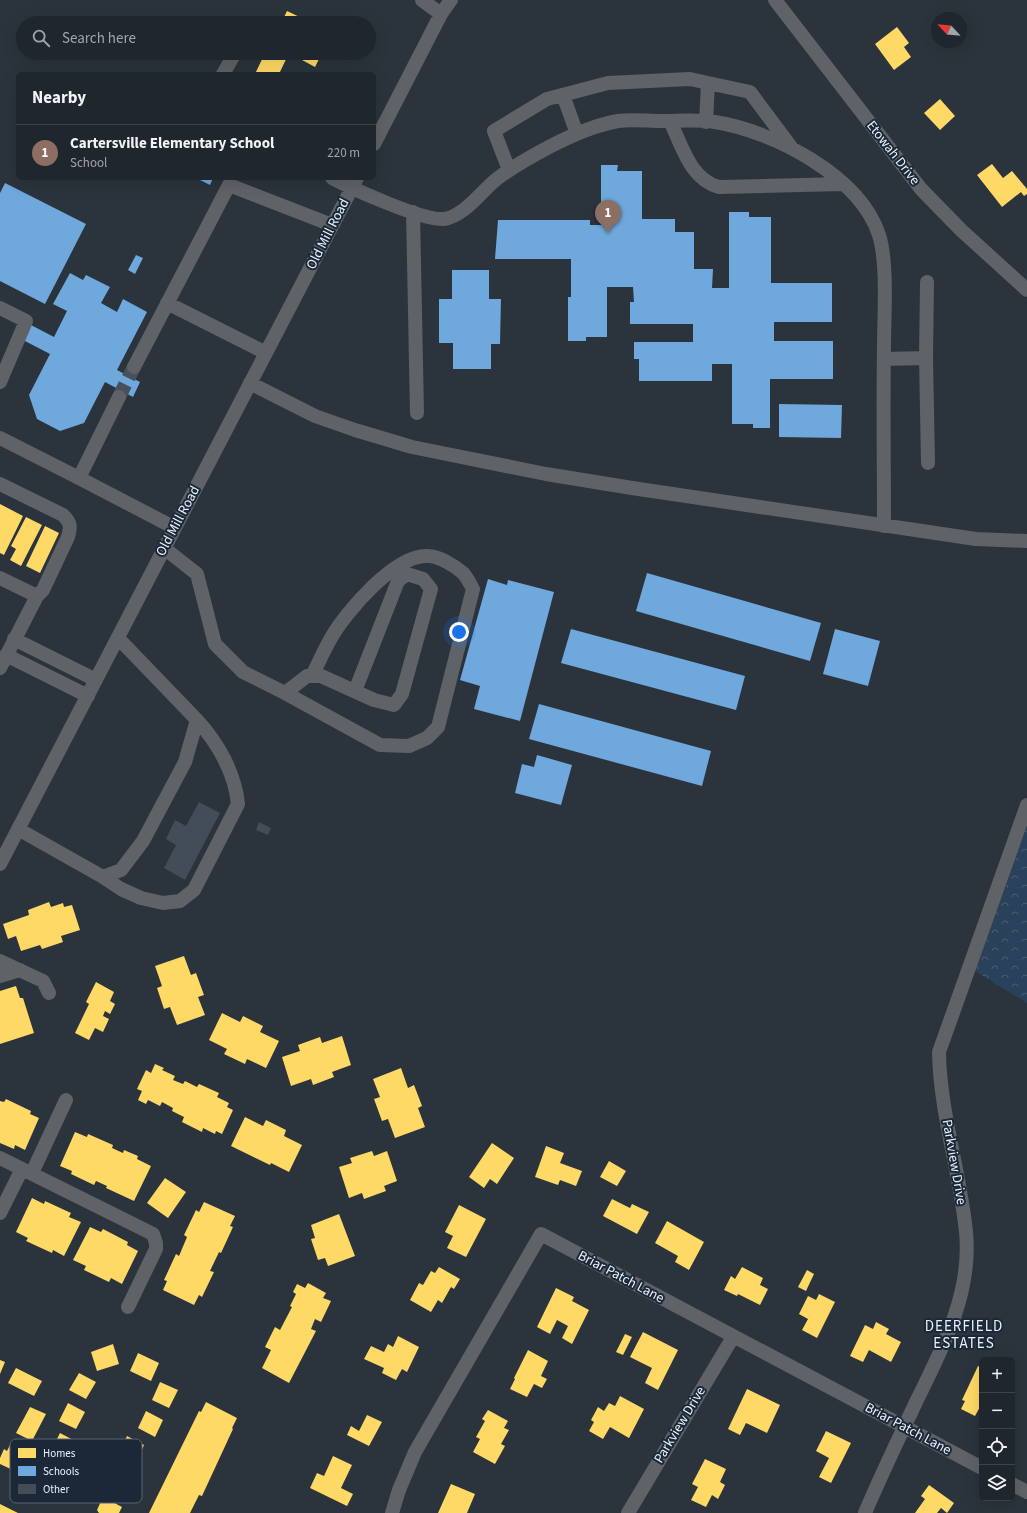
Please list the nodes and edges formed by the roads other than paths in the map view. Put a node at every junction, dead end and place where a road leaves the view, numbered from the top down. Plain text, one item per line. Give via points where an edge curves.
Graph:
1 (422, 0) edge
2 (451, 0) edge
3 (776, 0) edge
4 (441, 14) junction
5 (230, 60) edge
6 (224, 72) edge
7 (708, 83) junction
8 (563, 95) junction
9 (670, 121) junction
10 (706, 122) junction
11 (577, 134) junction
12 (376, 140) edge
13 (792, 149) junction
14 (509, 170) junction
15 (341, 180) edge
16 (354, 183) edge
17 (842, 184) junction
18 (413, 212) junction
19 (332, 225) junction
20 (927, 282) dead end
21 (1027, 290) edge
22 (167, 303) junction
23 (0, 308) edge
24 (266, 353) junction
25 (926, 358) junction
26 (884, 359) junction
27 (134, 367) tunnel mouth
28 (0, 382) edge
29 (250, 384) junction
30 (119, 397) tunnel mouth
31 (417, 413) dead end
32 (0, 438) edge
33 (928, 463) dead end
34 (79, 478) junction
35 (0, 484) edge
36 (884, 526) junction
37 (175, 528) junction
38 (1027, 541) edge
39 (164, 548) junction
40 (0, 578) edge
41 (37, 596) junction
42 (118, 638) junction
43 (14, 639) junction
44 (3, 661) edge
45 (312, 676) junction
46 (96, 680) junction
47 (355, 691) junction
48 (285, 694) junction
49 (88, 696) junction
50 (197, 720) junction
51 (1027, 805) edge
52 (18, 829) junction
53 (0, 864) edge
54 (103, 878) junction
55 (0, 961) edge
56 (20, 970) junction
57 (0, 976) edge
58 (49, 993) dead end
59 (66, 1100) dead end
60 (0, 1158) edge
61 (27, 1171) junction
62 (0, 1213) edge
63 (128, 1307) dead end
64 (733, 1337) junction
65 (904, 1427) junction
66 (979, 1466) edge
67 (1015, 1486) edge
68 (1027, 1492) edge
69 (392, 1513) edge
70 (628, 1513) edge
71 (865, 1513) edge

1 - 4 street
2 - 4 street
3 - 21 street, Etowah Drive via 921,189 960,230
4 - 12 street
5 - 6 street
7 - 8 street via 690,79 608,83
7 - 10 street
7 - 13 street via 750,92 786,137
8 - 11 street
8 - 14 street via 547,99 494,131
9 - 10 street
9 - 11 street via 619,121
9 - 17 street via 696,174 711,185 724,187
10 - 13 street via 715,122 769,137
11 - 14 street via 550,146
13 - 17 street via 809,157
14 - 18 street via 452,217 428,218
15 - 16 street
16 - 18 street
16 - 19 street, Old Mill Road
17 - 26 street via 861,203 879,234 883,258
18 - 31 street
19 - 22 street via 229,185
19 - 24 street, Old Mill Road
20 - 25 street
22 - 24 street
22 - 27 street
23 - 28 street via 26,321
24 - 29 street, Old Mill Road
25 - 26 street
25 - 33 street
26 - 36 street
29 - 36 street via 315,416 412,447 546,474
29 - 37 street, Old Mill Road
30 - 34 street
32 - 34 street
34 - 37 street
35 - 41 street via 63,515 70,522 68,537
36 - 38 street via 984,540
37 - 39 street, Old Mill Road
39 - 42 street, Old Mill Road
39 - 48 street via 197,574 215,644 243,672
40 - 41 street
41 - 43 street
42 - 46 street, Old Mill Road
42 - 50 street
43 - 44 street
43 - 46 street
44 - 49 street
45 - 47 street via 321,676
45 - 48 street via 307,676
45 - 48 street via 331,638 367,591 391,572 411,560 428,556 447,562 464,574 473,589 438,727 427,738 409,746 380,744
46 - 49 street, Old Mill Road
47 - 47 street via 374,700 394,704 402,694 431,589 423,579 407,574 398,581
49 - 52 street, Old Mill Road
50 - 54 street via 185,762 143,841 121,870
50 - 54 street via 207,730 228,767 237,788 238,804 194,890 180,901 163,903 141,898
51 - 65 street, Parkview Drive via 939,1052 940,1079 966,1232 966,1264 960,1302 950,1332
52 - 53 street, Old Mill Road
52 - 54 street
55 - 56 street
56 - 57 street
56 - 58 street via 43,981
59 - 61 street
60 - 61 street
61 - 62 street
61 - 63 street via 153,1234 156,1249
64 - 65 street, Briar Patch Lane
64 - 69 street, Briar Patch Lane via 541,1234 415,1452
64 - 70 street, Parkview Drive
65 - 66 street, Briar Patch Lane
65 - 71 street, Parkview Drive
67 - 68 street

